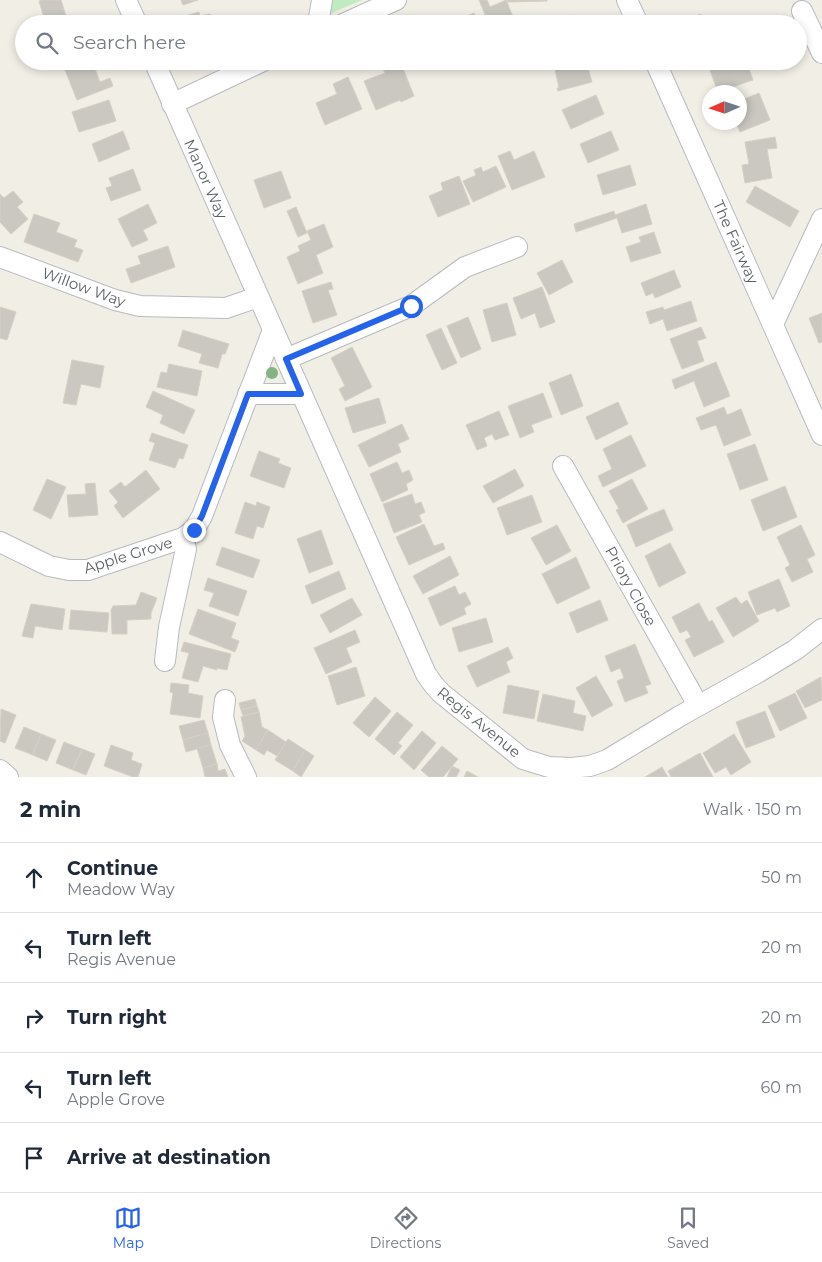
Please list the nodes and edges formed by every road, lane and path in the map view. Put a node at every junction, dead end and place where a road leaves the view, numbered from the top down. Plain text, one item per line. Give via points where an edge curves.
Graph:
1 (126, 0) edge
2 (322, 0) edge
3 (396, 0) edge
4 (627, 0) edge
5 (802, 11) dead end
6 (133, 15) edge
7 (320, 15) edge
8 (363, 15) edge
9 (634, 15) edge
10 (804, 15) edge
11 (807, 22) edge
12 (822, 53) edge
13 (158, 70) edge
14 (244, 70) edge
15 (659, 70) edge
16 (172, 104) junction
17 (822, 219) edge
18 (517, 247) dead end
19 (0, 256) edge
20 (258, 297) junction
21 (773, 324) junction
22 (272, 330) junction
23 (286, 359) junction
24 (248, 394) junction
25 (301, 394) junction
26 (820, 426) edge
27 (563, 466) dead end
28 (183, 538) junction
29 (0, 542) edge
30 (822, 629) edge
31 (165, 661) dead end
32 (225, 700) dead end
33 (698, 705) junction
34 (0, 770) edge
35 (8, 777) edge
36 (246, 777) edge

1 - 6 street
2 - 7 street
3 - 8 street
4 - 9 street
5 - 10 street
11 - 12 street
13 - 16 street, Manor Way
14 - 16 street
15 - 21 street, The Fairway
16 - 20 street, Manor Way
17 - 21 street
18 - 23 street via 466,267 411,306
19 - 20 street, Willow Way via 115,300 140,306 226,308
20 - 22 street, Regis Avenue
21 - 26 street, The Fairway
22 - 23 street, Regis Avenue
22 - 24 street, Apple Grove
23 - 25 street, Regis Avenue
24 - 25 street
24 - 28 street, Apple Grove via 202,516 194,530
25 - 33 street, Regis Avenue via 426,674 440,693 499,742 523,759 549,767 590,766 607,760
27 - 33 street, Priory Close
28 - 29 street, Apple Grove via 88,570 49,566
28 - 31 street via 186,549
30 - 33 street, Regis Avenue via 795,650
32 - 36 street via 223,717 230,746
34 - 35 street

